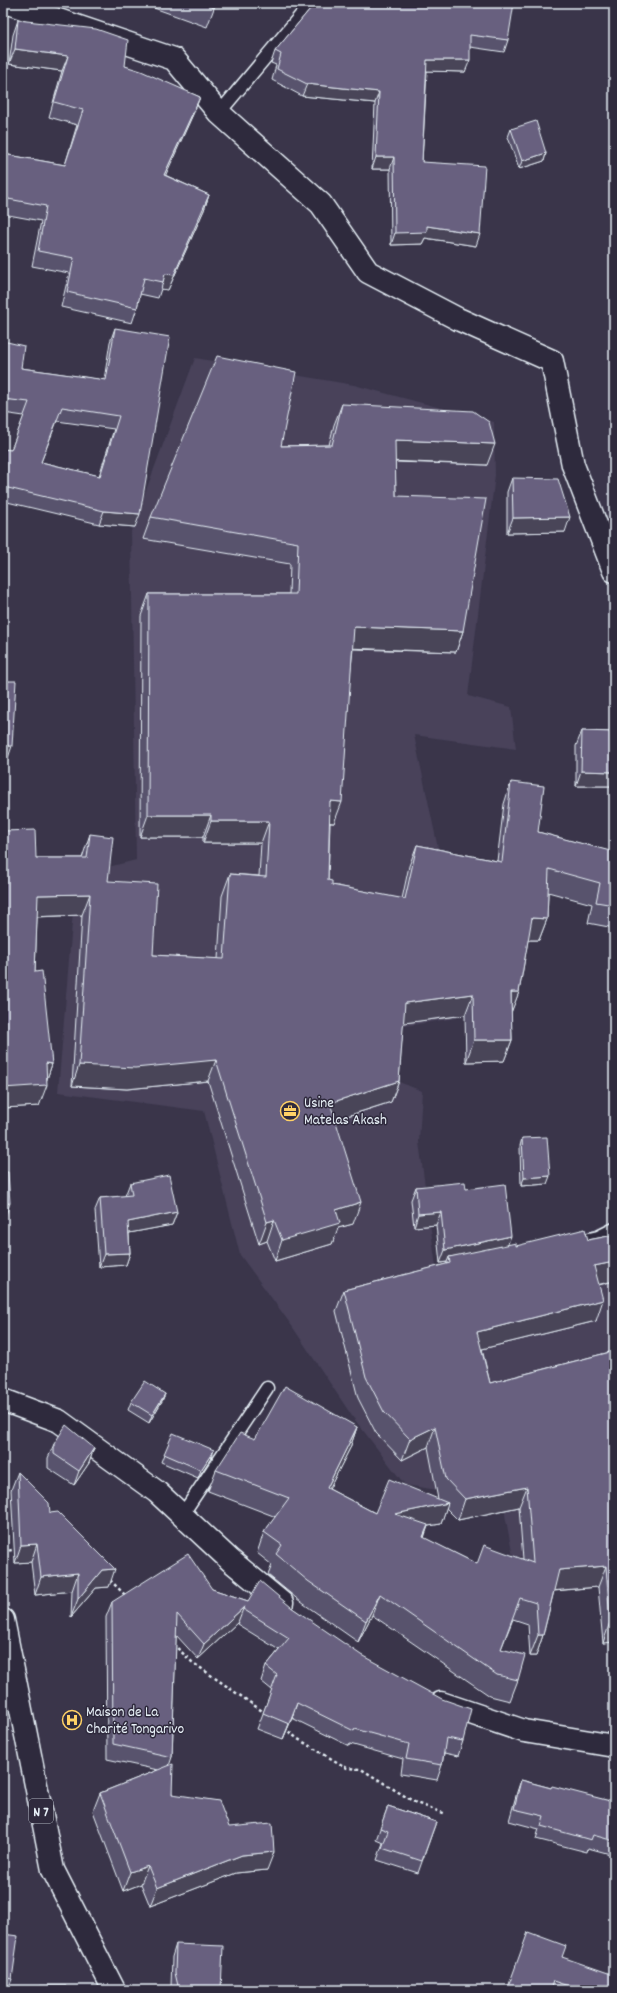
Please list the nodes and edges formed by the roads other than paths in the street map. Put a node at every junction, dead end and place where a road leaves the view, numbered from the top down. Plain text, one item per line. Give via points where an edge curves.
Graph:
1 (8, 3) edge
2 (311, 3) edge
3 (219, 112) junction
4 (614, 571) edge
5 (614, 1229) edge
6 (560, 1245) edge
7 (267, 1388) dead end
8 (3, 1400) edge
9 (182, 1515) junction
10 (299, 1616) edge
11 (3, 1620) edge
12 (422, 1692) edge
13 (614, 1746) edge
14 (114, 1990) edge

1 - 3 street via 174,59
2 - 3 lane
3 - 4 street via 321,204 368,272 458,319 552,361 573,465
5 - 6 lane via 598,1237
7 - 9 lane
8 - 9 street via 59,1421 157,1492
9 - 10 street via 230,1560
11 - 14 street, N 7 via 53,1870
12 - 13 street via 442,1704 524,1731

